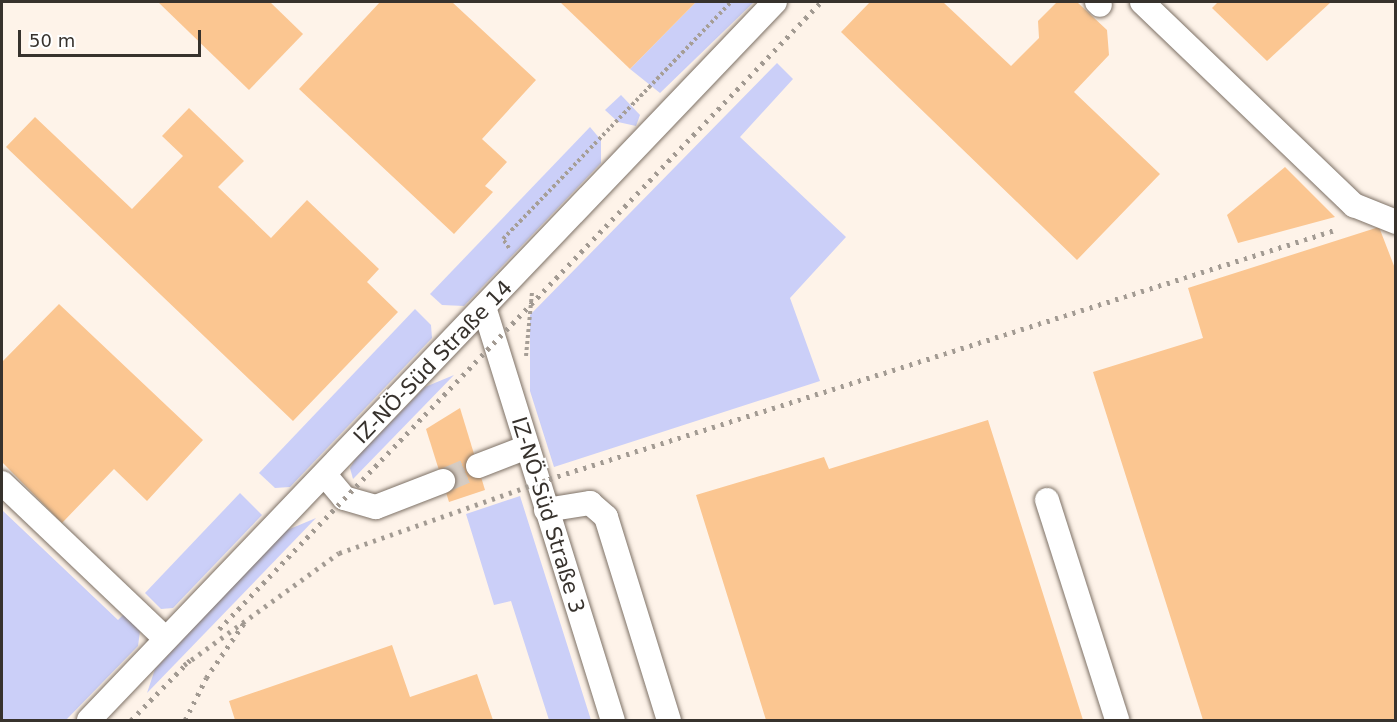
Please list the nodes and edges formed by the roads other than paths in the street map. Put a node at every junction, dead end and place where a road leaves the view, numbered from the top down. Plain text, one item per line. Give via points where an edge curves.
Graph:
1 (775, 2) edge
2 (1142, 2) edge
3 (1395, 222) edge
4 (485, 310) junction
5 (527, 447) junction
6 (478, 466) tunnel mouth
7 (325, 475) junction
8 (443, 481) tunnel mouth
9 (2, 483) edge
10 (1047, 500) dead end
11 (546, 510) junction
12 (166, 639) junction
13 (89, 720) edge
14 (613, 720) edge
15 (669, 720) edge
16 (1117, 720) edge

1 - 4 street, IZ-NÖ-Süd Straße 14
2 - 3 street via 1354,205
4 - 5 street, IZ-NÖ-Süd Straße 3
4 - 7 street, IZ-NÖ-Süd Straße 14
5 - 6 street
5 - 11 street, IZ-NÖ-Süd Straße 3
7 - 8 street via 344,498 376,507
7 - 12 street, IZ-NÖ-Süd Straße 14
9 - 12 street
10 - 16 street
11 - 14 street, IZ-NÖ-Süd Straße 3
11 - 15 street via 590,503 606,517
12 - 13 street, IZ-NÖ-Süd Straße 14

